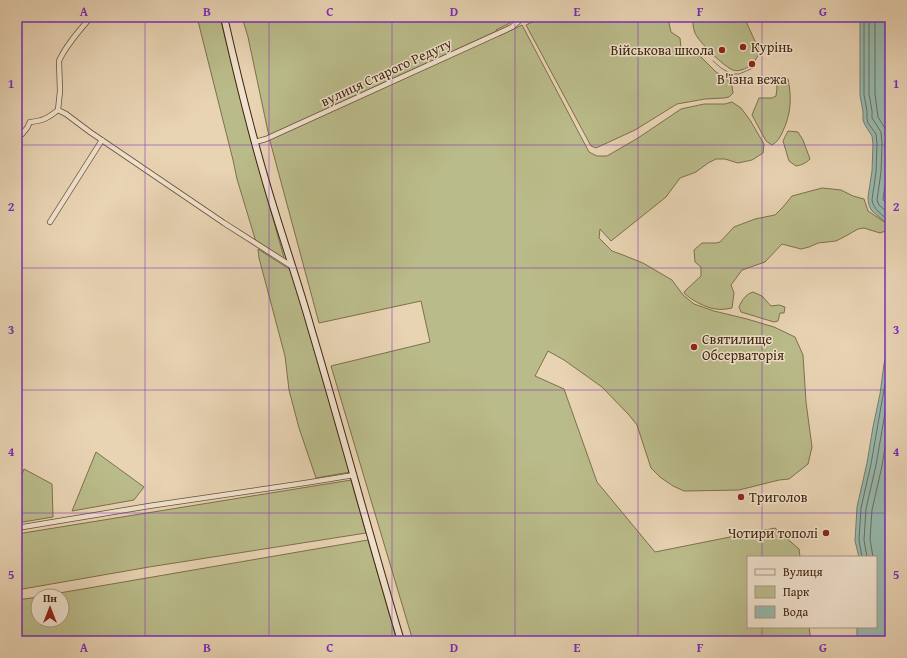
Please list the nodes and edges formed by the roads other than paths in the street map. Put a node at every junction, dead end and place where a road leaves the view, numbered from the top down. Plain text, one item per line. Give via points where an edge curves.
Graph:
1 (91, 17) edge
2 (224, 17) edge
3 (518, 17) edge
4 (58, 110) junction
5 (22, 134) dead end
6 (102, 140) junction
7 (255, 142) junction
8 (50, 222) dead end
9 (293, 267) junction
10 (354, 475) junction
11 (17, 528) edge
12 (400, 641) edge

1 - 4 street via 59,61
2 - 7 main road
3 - 7 street, вулиця Старого Редуту via 520,20 512,27
4 - 5 street via 40,121 30,122
4 - 6 street
6 - 8 street
6 - 9 street
7 - 9 main road
9 - 10 main road
10 - 11 street
10 - 12 main road

